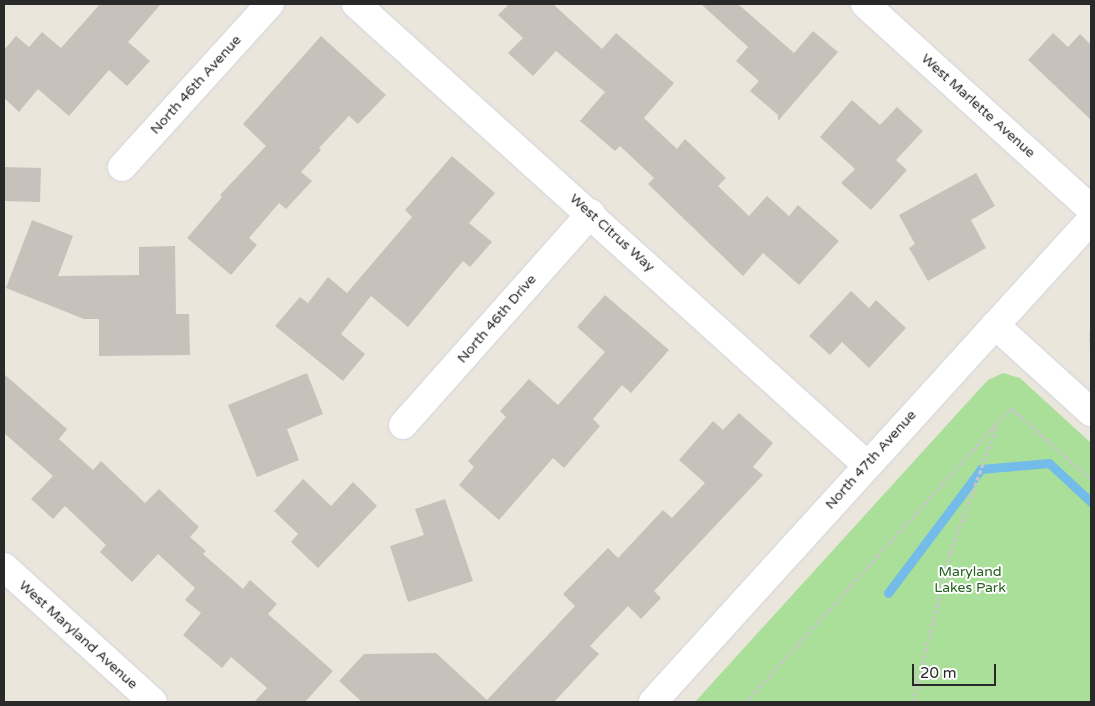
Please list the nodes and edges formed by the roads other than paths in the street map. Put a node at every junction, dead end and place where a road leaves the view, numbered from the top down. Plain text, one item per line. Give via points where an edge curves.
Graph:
1 (270, 4) edge
2 (356, 4) edge
3 (865, 4) edge
4 (122, 167) dead end
5 (1091, 209) edge
6 (590, 214) junction
7 (1091, 220) edge
8 (995, 325) junction
9 (1091, 412) edge
10 (403, 425) dead end
11 (867, 465) junction
12 (4, 567) edge
13 (153, 702) edge
14 (653, 702) edge

1 - 4 street, North 46th Avenue
2 - 6 street, West Citrus Way
3 - 5 street, West Marlette Avenue
6 - 10 street, North 46th Drive
6 - 11 street, West Citrus Way
7 - 8 street, North 47th Avenue
8 - 9 street
8 - 11 street, North 47th Avenue
11 - 14 street, North 47th Avenue
12 - 13 street, West Maryland Avenue

